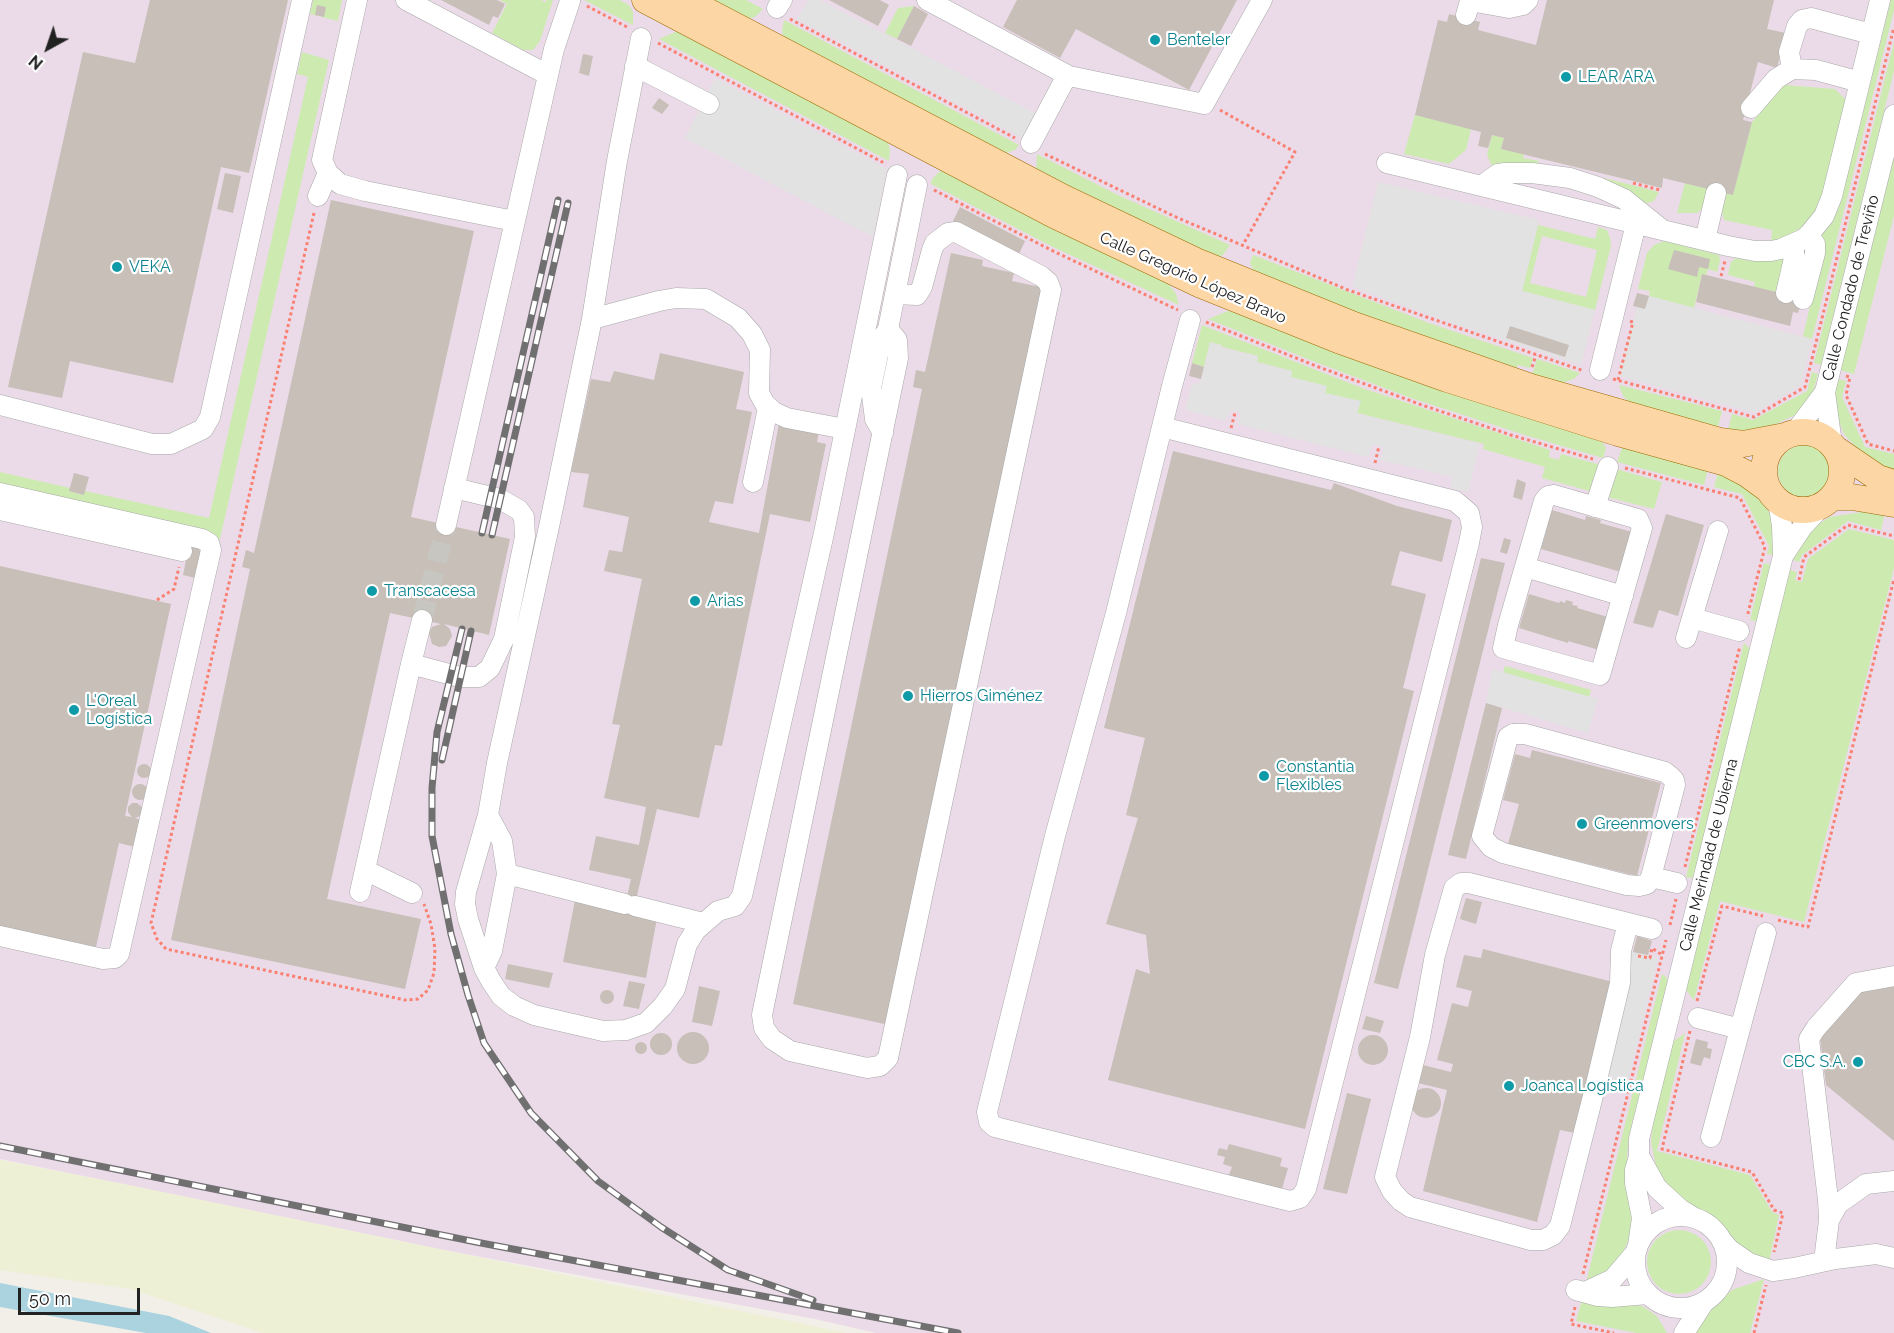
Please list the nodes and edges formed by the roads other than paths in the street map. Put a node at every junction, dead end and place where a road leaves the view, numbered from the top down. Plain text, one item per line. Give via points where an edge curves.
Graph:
1 (302, 0) edge
2 (357, 0) edge
3 (406, 0) edge
4 (645, 0) edge
5 (686, 0) edge
6 (927, 0) edge
7 (1263, 0) edge
8 (1528, 0) edge
9 (1880, 0) edge
10 (570, 1) edge
11 (1466, 15) dead end
12 (1871, 34) junction
13 (641, 38) dead end
14 (635, 66) junction
15 (1792, 69) junction
16 (548, 75) junction
17 (1069, 76) junction
18 (1860, 82) junction
19 (709, 104) dead end
20 (1751, 108) dead end
21 (1894, 115) edge
22 (1029, 144) road end
23 (1387, 163) dead end
24 (328, 173) junction
25 (897, 175) dead end
26 (917, 185) dead end
27 (1481, 186) junction
28 (1716, 193) dead end
29 (318, 196) road end
30 (514, 221) junction
31 (1636, 224) junction
32 (1662, 230) junction
33 (1808, 235) junction
34 (1705, 240) junction
35 (1791, 245) junction
36 (896, 294) junction
37 (592, 319) junction
38 (1190, 320) dead end
39 (1599, 374) road end
40 (1825, 392) junction
41 (0, 405) edge
42 (768, 408) junction
43 (1162, 427) junction
44 (845, 429) junction
45 (1790, 434) junction
46 (1835, 447) junction
47 (1608, 467) dead end
48 (753, 482) dead end
49 (1894, 483) edge
50 (454, 488) junction
51 (0, 493) edge
52 (1773, 496) junction
53 (1827, 502) junction
54 (1894, 504) edge
55 (1595, 507) junction
56 (0, 510) edge
57 (446, 525) tunnel mouth
58 (1718, 531) dead end
59 (182, 551) dead end
60 (1783, 556) junction
61 (1525, 567) junction
62 (1623, 596) junction
63 (1692, 618) junction
64 (422, 620) tunnel mouth
65 (1739, 631) dead end
66 (1686, 638) dead end
67 (411, 664) junction
68 (488, 814) junction
69 (365, 870) junction
70 (1651, 877) junction
71 (506, 881) junction
72 (1677, 883) dead end
73 (360, 892) dead end
74 (412, 893) road end
75 (703, 923) junction
76 (1628, 923) junction
77 (1769, 923) road end
78 (1652, 929) dead end
79 (0, 936) edge
80 (484, 968) junction
81 (1894, 976) edge
82 (1695, 1017) road end
83 (1740, 1029) junction
84 (1711, 1137) dead end
85 (1639, 1156) junction
86 (1894, 1181) edge
87 (1693, 1217) junction
88 (1828, 1220) junction
89 (1723, 1242) junction
90 (1637, 1249) junction
91 (1894, 1258) edge
92 (1824, 1261) junction
93 (1768, 1270) junction
94 (1710, 1297) junction
95 (1654, 1299) junction
96 (1677, 1333) edge
97 (1684, 1333) edge

1 - 41 street via 210,417 203,429 171,444 152,444
2 - 24 street via 322,160
3 - 16 street
4 - 52 main road, Calle Gregorio López Bravo via 1054,216 1201,285 1447,379 1726,463 1747,474
5 - 45 main road, Calle Gregorio López Bravo via 1064,198 1196,261 1354,325 1531,387 1720,441 1743,444
6 - 17 street
7 - 17 street via 1204,104
8 - 11 street via 1509,8 1470,2
9 - 12 street
10 - 16 street
12 - 15 street via 1811,18 1802,20 1789,52
12 - 18 street
13 - 14 street
14 - 19 street
14 - 37 street
15 - 18 street via 1816,70
15 - 20 street via 1776,79
16 - 30 street
17 - 22 street
18 - 33 street via 1832,196 1824,216
21 - 40 street, Calle Condado de Treviño
23 - 27 street
24 - 29 street
24 - 30 street via 340,184 365,191
25 - 44 street
26 - 36 street
27 - 31 street
27 - 32 street via 1505,173 1570,178 1624,199
28 - 34 street
30 - 50 street
31 - 32 street
31 - 39 street
32 - 34 street
33 - 35 street
33 - 35 street via 1815,244 1815,253 1794,296
34 - 35 street via 1771,252
36 - 36 street via 917,295 935,243 956,232 1041,276 1051,290 888,1058 880,1066 867,1068 790,1051 772,1039 764,1028 762,1015 883,433 875,419 871,388
37 - 42 street via 676,298 706,299 738,318 752,334 760,350 759,393
37 - 68 street
38 - 43 street
40 - 45 street, Calle Condado de Treviño
40 - 46 street, Calle Condado de Treviño
42 - 44 street via 787,418
42 - 48 street
43 - 43 street via 987,1112 995,1127 1290,1201 1300,1198 1306,1189 1472,527 1469,513 1455,501
44 - 75 street via 746,887 735,906 718,911
45 - 46 main road via 1815,433
45 - 52 main road via 1773,446 1765,460 1764,474
46 - 49 main road via 1878,478
46 - 53 main road via 1843,475
47 - 55 street
50 - 57 street
50 - 67 street via 500,499 524,517 525,537 504,639 490,668 479,676 460,677
51 - 79 street via 202,539 211,550 119,954 103,959
52 - 53 main road via 1785,506 1799,510 1814,510
52 - 60 street, Calle Merindad de Ubierna via 1782,526
53 - 54 main road via 1852,497
53 - 60 street, Calle Merindad de Ubierna via 1803,526
55 - 61 street via 1548,496
55 - 62 street via 1638,519 1641,524
56 - 59 street
58 - 63 street
60 - 85 street, Calle Merindad de Ubierna via 1644,1115
61 - 62 street
61 - 62 street via 1503,648 1600,675
63 - 65 street
63 - 66 street
64 - 67 street
67 - 69 street
68 - 71 street via 502,841
68 - 80 street via 465,904
69 - 73 street
69 - 74 street
70 - 70 street via 1675,785 1670,776 1525,734 1508,736 1482,836 1491,847 1627,885 1647,884
70 - 72 street
71 - 75 street
71 - 80 street via 492,951
75 - 80 street via 687,944 675,990 646,1023 626,1030 603,1031 534,1016 501,996
76 - 76 street via 1468,883 1454,888 1385,1178 1401,1201 1410,1207 1531,1239 1543,1240 1553,1235 1560,1226 1596,1084 1620,983 1621,951
76 - 78 street
77 - 83 street
81 - 88 street via 1850,987 1809,1039
82 - 83 street
83 - 84 street
85 - 87 street via 1657,1188
85 - 90 street, Calle Merindad de Ubierna via 1635,1183 1642,1218
86 - 88 street via 1866,1184 1838,1204
87 - 89 street via 1711,1226
87 - 90 street via 1680,1215 1654,1224
88 - 92 street
89 - 93 street via 1739,1257
89 - 94 street via 1727,1255 1724,1281
90 - 95 street via 1635,1268 1640,1282
90 - 95 street via 1613,1279 1580,1291 1598,1296
91 - 92 street via 1876,1254
92 - 93 street
93 - 94 street via 1738,1278
94 - 95 street via 1690,1308 1675,1308
94 - 97 street
95 - 96 street

